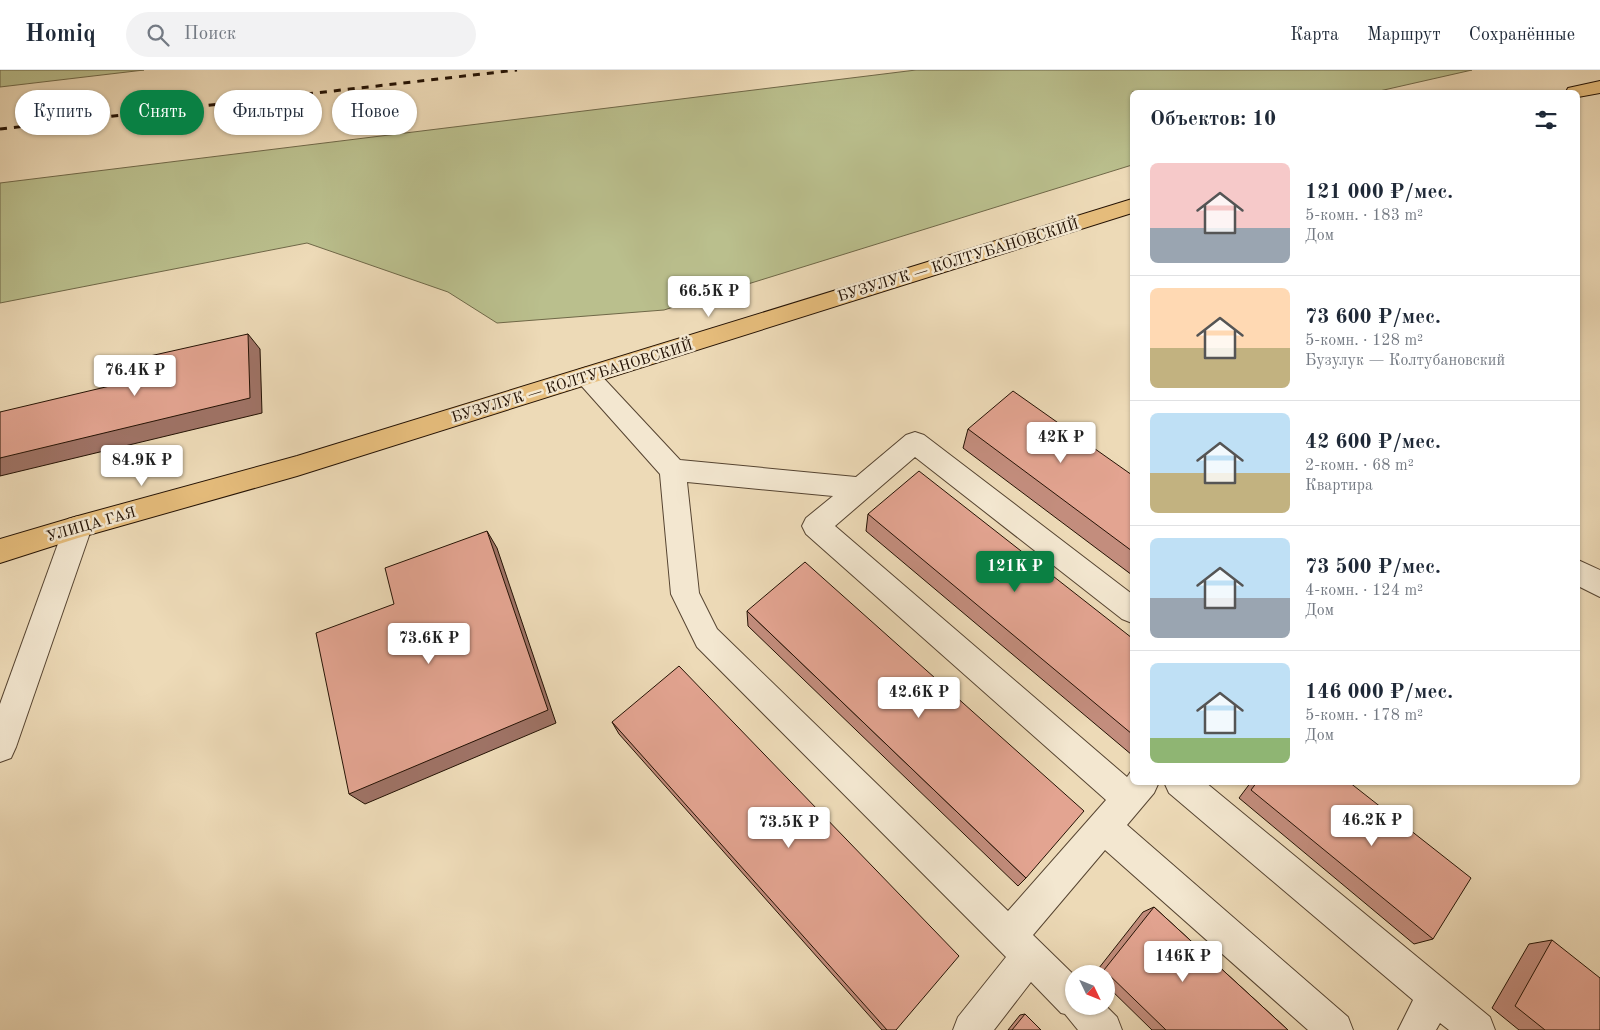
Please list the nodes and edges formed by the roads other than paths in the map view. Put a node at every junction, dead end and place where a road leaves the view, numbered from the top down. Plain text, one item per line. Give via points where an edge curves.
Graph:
1 (1600, 88) edge
2 (1580, 91) edge
3 (1130, 207) edge
4 (587, 376) junction
5 (297, 466) joint
6 (673, 470) junction
7 (861, 488) junction
8 (78, 526) junction
9 (0, 551) edge
10 (1580, 573) edge
11 (1600, 585) edge
12 (1130, 608) edge
13 (0, 747) edge
14 (1184, 785) edge
15 (1135, 791) edge
16 (1104, 827) junction
17 (1019, 946) junction
18 (1065, 991) edge
19 (1436, 995) junction
20 (1089, 1015) edge
21 (971, 1030) edge
22 (1104, 1030) edge
23 (1335, 1030) edge
24 (1416, 1030) edge
25 (1477, 1030) edge

1 - 2 main road
3 - 4 main road, БУЗУЛУК — КОЛТУБАНОВСКИЙ
4 - 5 main road, БУЗУЛУК — КОЛТУБАНОВСКИЙ
4 - 6 lane
5 - 8 main road, УЛИЦА ГАЯ
6 - 7 lane
6 - 17 lane via 685,594 707,638
7 - 12 lane via 915,442
7 - 15 lane via 816,526
8 - 9 main road, УЛИЦА ГАЯ
8 - 13 lane
10 - 11 lane
14 - 19 lane
15 - 16 lane
16 - 17 lane
16 - 23 lane
17 - 18 lane
17 - 21 lane
19 - 24 lane
19 - 25 lane
20 - 22 lane

